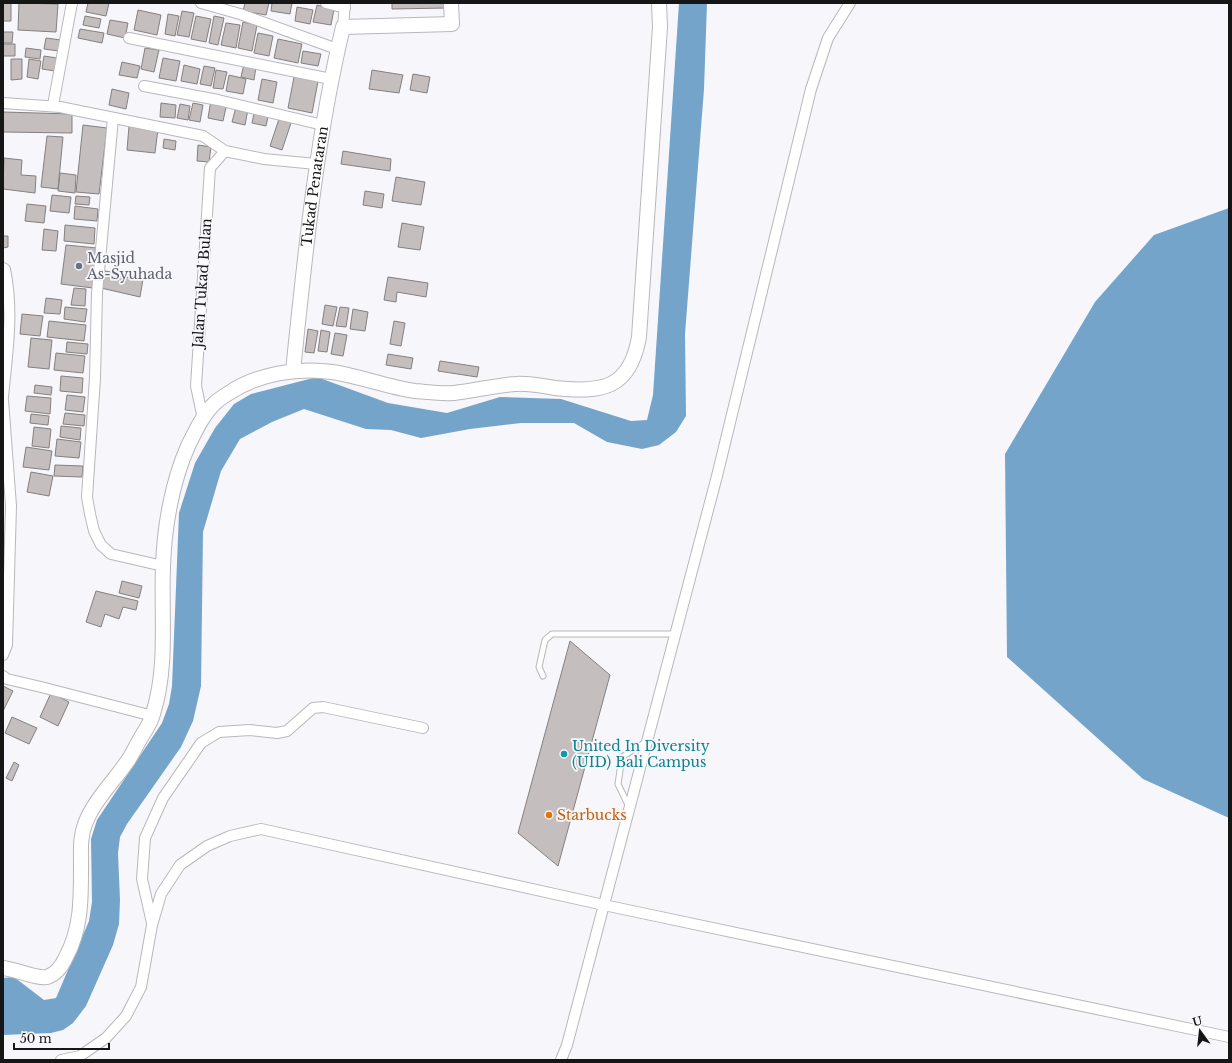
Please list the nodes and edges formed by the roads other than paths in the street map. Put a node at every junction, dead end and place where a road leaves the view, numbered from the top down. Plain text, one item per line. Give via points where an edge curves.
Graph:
1 (72, 3) edge
2 (201, 3) edge
3 (326, 3) edge
4 (451, 3) edge
5 (659, 3) edge
6 (850, 3) edge
7 (345, 5) edge
8 (343, 27) junction
9 (129, 38) dead end
10 (338, 49) junction
11 (331, 79) junction
12 (144, 86) dead end
13 (3, 103) edge
14 (53, 105) junction
15 (113, 118) junction
16 (323, 125) junction
17 (225, 151) junction
18 (316, 164) junction
19 (3, 268) edge
20 (293, 370) junction
21 (3, 399) edge
22 (203, 419) junction
23 (162, 566) junction
24 (675, 634) junction
25 (3, 655) edge
26 (3, 676) edge
27 (543, 676) dead end
28 (153, 716) junction
29 (423, 728) dead end
30 (647, 741) junction
31 (630, 808) junction
32 (604, 905) junction
33 (152, 925) junction
34 (3, 968) edge
35 (1229, 1038) edge
36 (61, 1060) edge
37 (561, 1060) edge

1 - 14 street
2 - 10 street
3 - 7 street
4 - 8 street via 452,24
5 - 20 street via 660,27 639,337 632,362 623,376 606,386 587,390 519,384 445,394 412,390 331,372
6 - 24 street via 828,38 811,89 717,476
7 - 8 street, Tukad Penataran
8 - 10 street, Tukad Penataran
9 - 11 street
10 - 11 street, Tukad Penataran
11 - 16 street, Tukad Penataran
12 - 16 street via 218,100
13 - 14 street
14 - 15 street
15 - 17 street via 204,136
15 - 23 street via 97,293 95,378 87,497 94,531 101,545 110,554
16 - 18 street, Tukad Penataran
17 - 18 street via 264,159
17 - 22 street, Jalan Tukad Bulan via 210,168 196,386
18 - 20 street, Tukad Penataran
19 - 21 street via 8,285 10,325
20 - 22 street via 238,386 215,402
21 - 25 street via 11,506 7,645
22 - 23 street via 188,447 175,484
23 - 28 street via 164,650
24 - 27 lane via 552,634 545,640 539,667
24 - 30 street
26 - 28 street
28 - 34 street via 130,757 85,824 81,839 81,908 72,946 59,970 41,977
29 - 33 street via 323,707 312,708 288,731 219,732 201,743 163,798 145,838 142,879
30 - 31 street
30 - 31 lane via 622,757 618,784
31 - 32 street
32 - 33 street via 261,829 230,836 207,846 180,865 161,894
32 - 35 street
32 - 37 street
33 - 36 street via 141,987 126,1016 106,1038 80,1056

